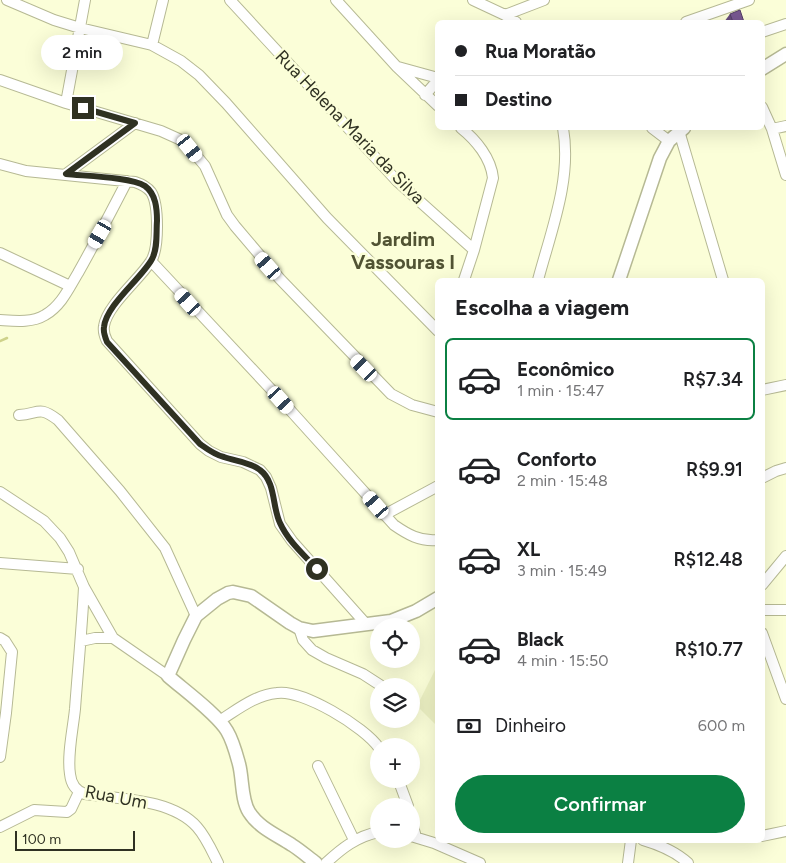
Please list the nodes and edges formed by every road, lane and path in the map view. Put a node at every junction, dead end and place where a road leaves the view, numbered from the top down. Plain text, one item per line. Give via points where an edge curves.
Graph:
1 (7, 0) edge
2 (85, 0) edge
3 (163, 0) edge
4 (230, 0) edge
5 (336, 0) edge
6 (473, 0) edge
7 (544, 0) edge
8 (749, 0) edge
9 (505, 15) junction
10 (513, 20) edge
11 (692, 20) edge
12 (786, 24) edge
13 (80, 28) junction
14 (765, 31) edge
15 (152, 45) junction
16 (786, 54) edge
17 (397, 67) junction
18 (765, 67) edge
19 (435, 78) edge
20 (0, 80) edge
21 (435, 83) edge
22 (425, 96) junction
23 (66, 103) junction
24 (435, 104) edge
25 (765, 114) edge
26 (135, 123) junction
27 (786, 126) edge
28 (463, 130) edge
29 (563, 130) edge
30 (655, 130) edge
31 (680, 130) edge
32 (681, 130) edge
33 (772, 130) junction
34 (669, 141) junction
35 (0, 164) edge
36 (66, 174) junction
37 (786, 175) edge
38 (127, 181) junction
39 (474, 250) junction
40 (0, 253) edge
41 (151, 261) junction
42 (465, 278) edge
43 (539, 278) edge
44 (620, 278) edge
45 (723, 278) edge
46 (70, 286) junction
47 (0, 320) edge
48 (435, 328) edge
49 (786, 385) edge
50 (765, 389) edge
51 (435, 411) edge
52 (19, 415) dead end
53 (786, 468) edge
54 (765, 476) edge
55 (435, 488) edge
56 (0, 492) edge
57 (384, 515) junction
58 (435, 540) edge
59 (786, 556) edge
60 (0, 563) edge
61 (78, 569) junction
62 (765, 581) edge
63 (84, 587) junction
64 (435, 600) edge
65 (765, 610) edge
66 (786, 610) edge
67 (196, 616) junction
68 (366, 624) junction
69 (299, 628) junction
70 (0, 638) edge
71 (113, 638) junction
72 (81, 641) junction
73 (765, 641) edge
74 (168, 676) junction
75 (370, 679) edge
76 (786, 699) edge
77 (3, 712) edge
78 (219, 721) junction
79 (370, 738) edge
80 (0, 757) edge
81 (318, 766) dead end
82 (80, 792) junction
83 (0, 828) edge
84 (786, 831) edge
85 (370, 834) edge
86 (765, 835) edge
87 (420, 838) edge
88 (354, 840) junction
89 (631, 843) edge
90 (652, 843) edge
91 (218, 863) edge
92 (316, 863) edge
93 (326, 863) edge
94 (480, 863) edge
95 (628, 863) edge
96 (688, 863) edge

1 - 13 street
2 - 13 street
3 - 15 street
4 - 39 street, Rua Helena Maria da Silva via 397,181
5 - 17 street
6 - 9 street
7 - 9 street
8 - 11 street
9 - 10 street
12 - 14 street
13 - 15 street
13 - 23 street
15 - 48 street via 199,75 327,218
16 - 18 street
17 - 19 street
17 - 22 street
20 - 23 street
21 - 22 street
22 - 24 street
23 - 26 street
25 - 33 street
26 - 36 street
26 - 51 street via 181,140 190,148 205,166 234,226 280,279 391,394
27 - 33 street
28 - 39 street via 492,167 493,178
29 - 43 street via 565,172
30 - 34 street
31 - 34 street
32 - 45 street
33 - 37 street
34 - 44 street via 657,166
35 - 36 street
36 - 38 street
38 - 41 street via 144,186 155,201 155,253
38 - 46 street
39 - 42 street
40 - 46 street
41 - 57 street
41 - 68 street via 107,317 104,326 107,342 200,444 221,457 260,470 271,488 280,524
46 - 47 street via 54,310 44,317 29,321
49 - 50 street
52 - 67 street via 41,410 58,420 165,548
53 - 54 street
55 - 57 street
56 - 61 street via 44,521 60,538
57 - 58 street via 413,537
59 - 62 street
60 - 61 street
61 - 63 street
63 - 71 street
63 - 72 street, Rua Um
64 - 68 street via 391,621
65 - 66 street
67 - 69 street via 217,599 233,592 251,596
67 - 74 street
68 - 69 street via 313,631
69 - 75 street via 303,640 312,650
70 - 77 street via 12,652
71 - 72 street
71 - 74 street
72 - 82 street, Rua Um via 70,773 72,783
73 - 76 street
74 - 78 street
77 - 80 street
78 - 79 street via 248,702 278,692 307,698
78 - 92 street via 232,741 250,812 259,823
81 - 88 street
82 - 83 street via 67,812 34,810
82 - 91 street, Rua Um via 158,805 180,813 196,827
84 - 86 street
85 - 88 street
87 - 94 street
88 - 93 street
89 - 95 street
90 - 96 street via 665,847

